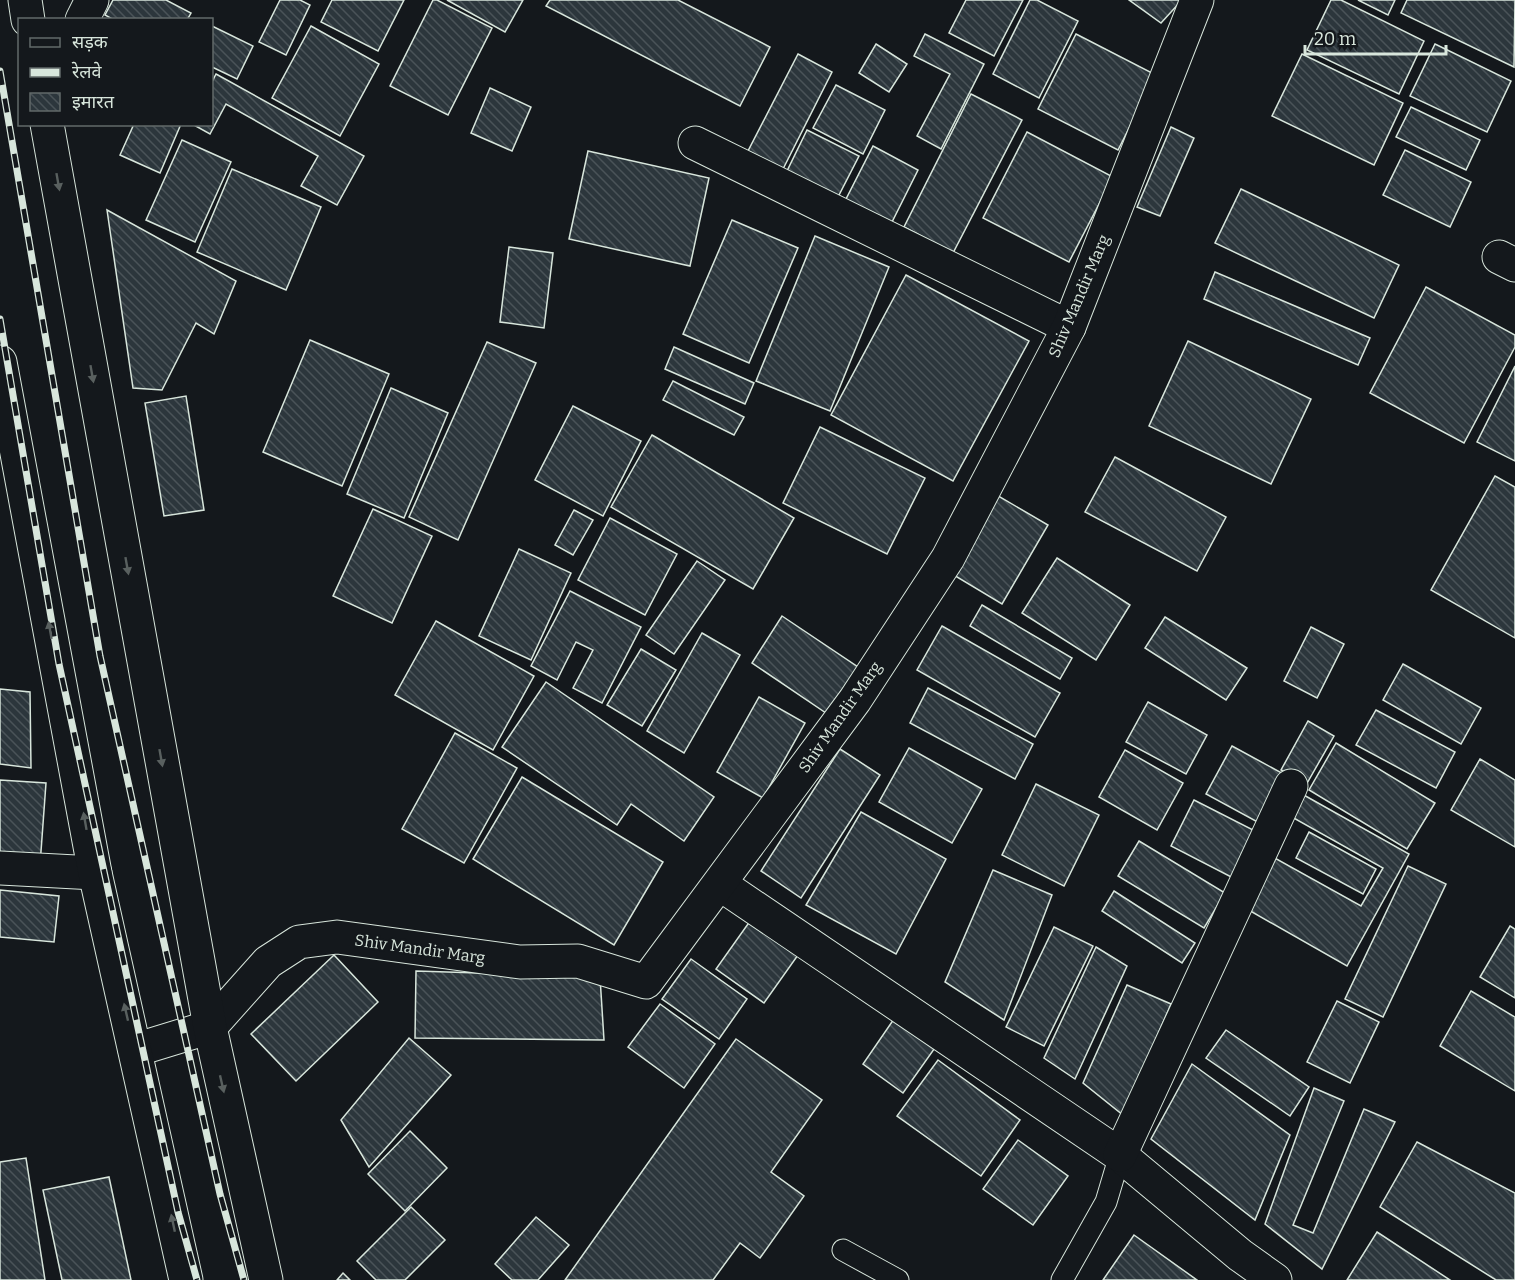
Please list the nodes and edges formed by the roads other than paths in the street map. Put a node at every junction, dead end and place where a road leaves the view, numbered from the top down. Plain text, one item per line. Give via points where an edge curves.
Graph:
1 (25, 0) edge
2 (92, 0) edge
3 (1197, 0) edge
4 (28, 18) edge
5 (83, 18) edge
6 (47, 126) edge
7 (695, 143) dead end
8 (1070, 327) junction
9 (0, 362) edge
10 (1291, 786) dead end
11 (0, 868) edge
12 (94, 873) junction
13 (720, 884) junction
14 (210, 1027) junction
15 (135, 1050) junction
16 (1120, 1155) junction
17 (843, 1250) dead end
18 (186, 1280) edge
19 (266, 1280) edge
20 (898, 1280) edge
21 (1062, 1280) edge
22 (1275, 1280) edge

1 - 4 street
2 - 5 street
3 - 8 street, Shiv Mandir Marg
6 -> 14 street
7 - 8 street
8 - 13 street, Shiv Mandir Marg via 948,558 855,700
12 -> 9 street
10 - 16 street
11 - 12 street
15 -> 12 street
13 - 14 street, Shiv Mandir Marg via 646,982 578,961 520,962 337,937 299,942 268,962
13 - 16 street
14 - 15 street
14 -> 19 street
18 -> 15 street
16 - 21 lane via 1106,1202
16 - 22 street
17 - 20 lane

